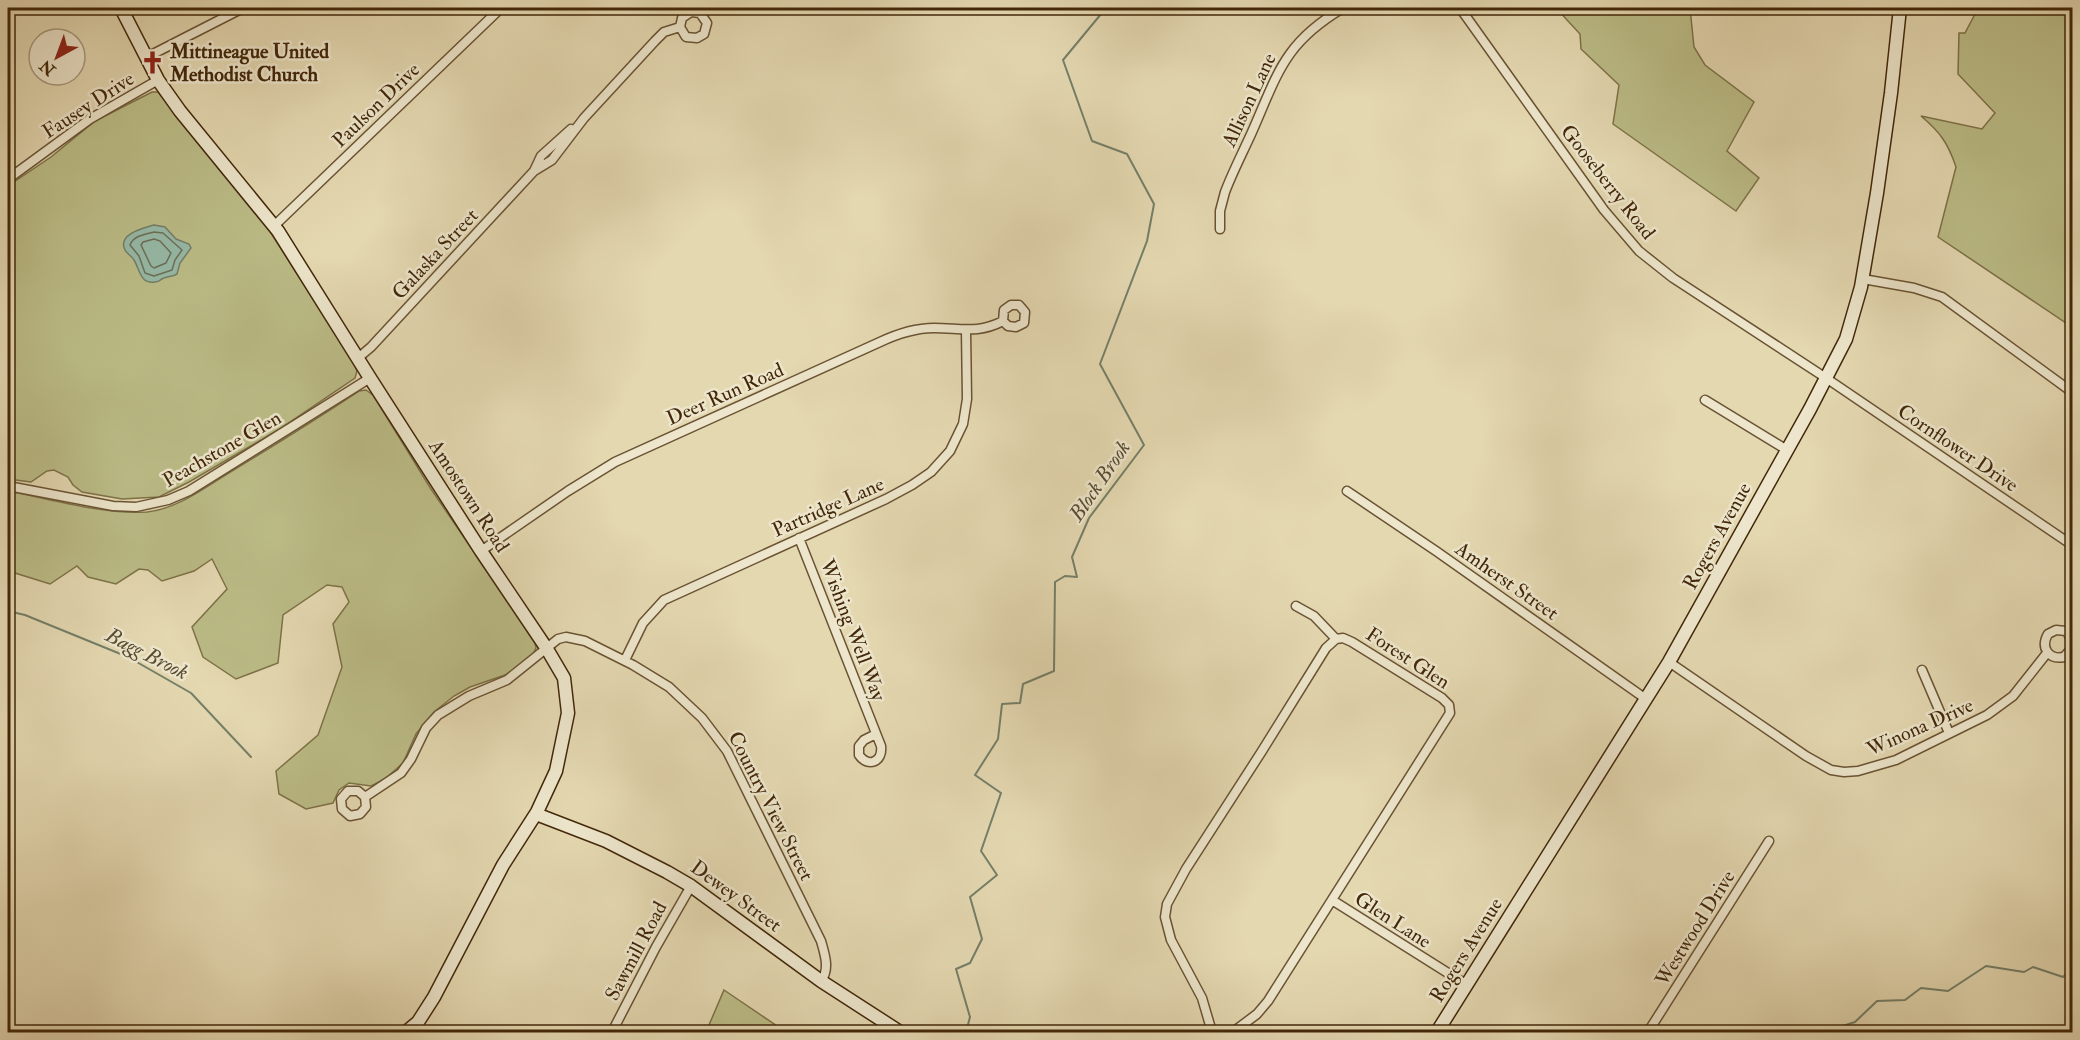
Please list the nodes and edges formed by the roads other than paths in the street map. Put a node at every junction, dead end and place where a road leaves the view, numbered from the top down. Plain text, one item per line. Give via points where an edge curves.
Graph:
1 (121, 8) edge
2 (243, 8) edge
3 (501, 8) edge
4 (1343, 8) edge
5 (1460, 8) edge
6 (1900, 8) edge
7 (680, 27) dead end
8 (147, 57) junction
9 (158, 80) junction
10 (8, 179) edge
11 (274, 226) junction
12 (1220, 229) dead end
13 (1863, 279) junction
14 (1003, 321) dead end
15 (966, 330) junction
16 (358, 358) junction
17 (370, 378) junction
18 (1826, 378) junction
19 (2073, 392) edge
20 (1705, 400) dead end
21 (1787, 450) junction
22 (8, 486) edge
23 (1347, 491) dead end
24 (799, 538) junction
25 (2073, 545) edge
26 (481, 551) junction
27 (1296, 606) dead end
28 (1336, 639) junction
29 (2073, 640) edge
30 (2073, 648) edge
31 (547, 649) junction
32 (2047, 653) junction
33 (625, 660) junction
34 (1669, 662) junction
35 (1922, 670) dead end
36 (1646, 699) junction
37 (8, 726) edge
38 (8, 732) edge
39 (1949, 733) junction
40 (876, 734) dead end
41 (365, 797) dead end
42 (536, 814) junction
43 (1769, 842) dead end
44 (691, 886) junction
45 (1332, 900) junction
46 (821, 981) junction
47 (1467, 985) junction
48 (407, 1032) edge
49 (612, 1032) edge
50 (900, 1032) edge
51 (1212, 1032) edge
52 (1233, 1032) edge
53 (1437, 1032) edge
54 (1648, 1032) edge

1 - 8 main road, Amostown Road
2 - 8 street
3 - 11 street, Paulson Drive
4 - 12 street, Allison Lane via 1304,36 1278,71 1225,192
5 - 18 street, Gooseberry Road via 1604,210 1639,251 1690,290
6 - 13 main road, Rogers Avenue
7 - 16 street, Galaska Street via 659,36 584,117 543,153 534,171
8 - 9 main road, Amostown Road
9 - 10 street, Fausey Drive via 90,119
9 - 11 main road, Amostown Road
11 - 16 main road, Amostown Road
13 - 18 main road, Rogers Avenue via 1849,331
13 - 19 street via 1942,297
14 - 15 street, Deer Run Road via 987,328
15 - 24 street, Partridge Lane via 965,413 960,433 944,459 902,491
15 - 26 street, Deer Run Road via 925,329 891,337 615,462
16 - 17 main road, Amostown Road
17 - 22 street, Peachstone Glen via 189,491 158,504 113,506
17 - 26 main road, Amostown Road
18 - 21 main road, Rogers Avenue
18 - 25 street, Cornflower Drive
20 - 21 street
21 - 34 main road, Rogers Avenue
23 - 36 street, Amherst Street
24 - 33 street, Partridge Lane via 664,600 640,628
24 - 40 street, Wishing Well Way
26 - 31 main road, Amostown Road
27 - 28 street via 1314,616
28 - 45 street, Forest Glen via 1352,642 1425,687 1446,701 1450,710
28 - 51 street, Forest Glen via 1326,648 1167,904 1165,917 1171,940 1202,998
29 - 32 street, Winona Drive via 2066,632 2052,631 2045,639
30 - 32 street via 2060,658
31 - 33 street, Country View Street via 558,639 572,638
31 - 41 street, Country View Street via 507,680 438,715 426,728 401,773
31 - 42 main road, Amostown Road via 564,678 568,713 556,771
32 - 39 street, Winona Drive via 2005,702
33 - 46 street, Country View Street via 675,692 723,743 821,941 826,966
34 - 36 main road, Rogers Avenue
34 - 39 street, Winona Drive via 1806,756 1838,772 1885,763
35 - 39 street
36 - 47 main road, Rogers Avenue
37 - 38 street
42 - 44 main road, Dewey Street via 621,847
42 - 48 main road, Amostown Road via 503,865 434,997
43 - 54 street, Westwood Drive
44 - 46 main road, Dewey Street
44 - 49 street, Sawmill Road
45 - 47 street, Glen Lane
45 - 52 street, Forest Glen via 1268,1001
46 - 50 main road, Dewey Street
47 - 53 main road, Rogers Avenue

